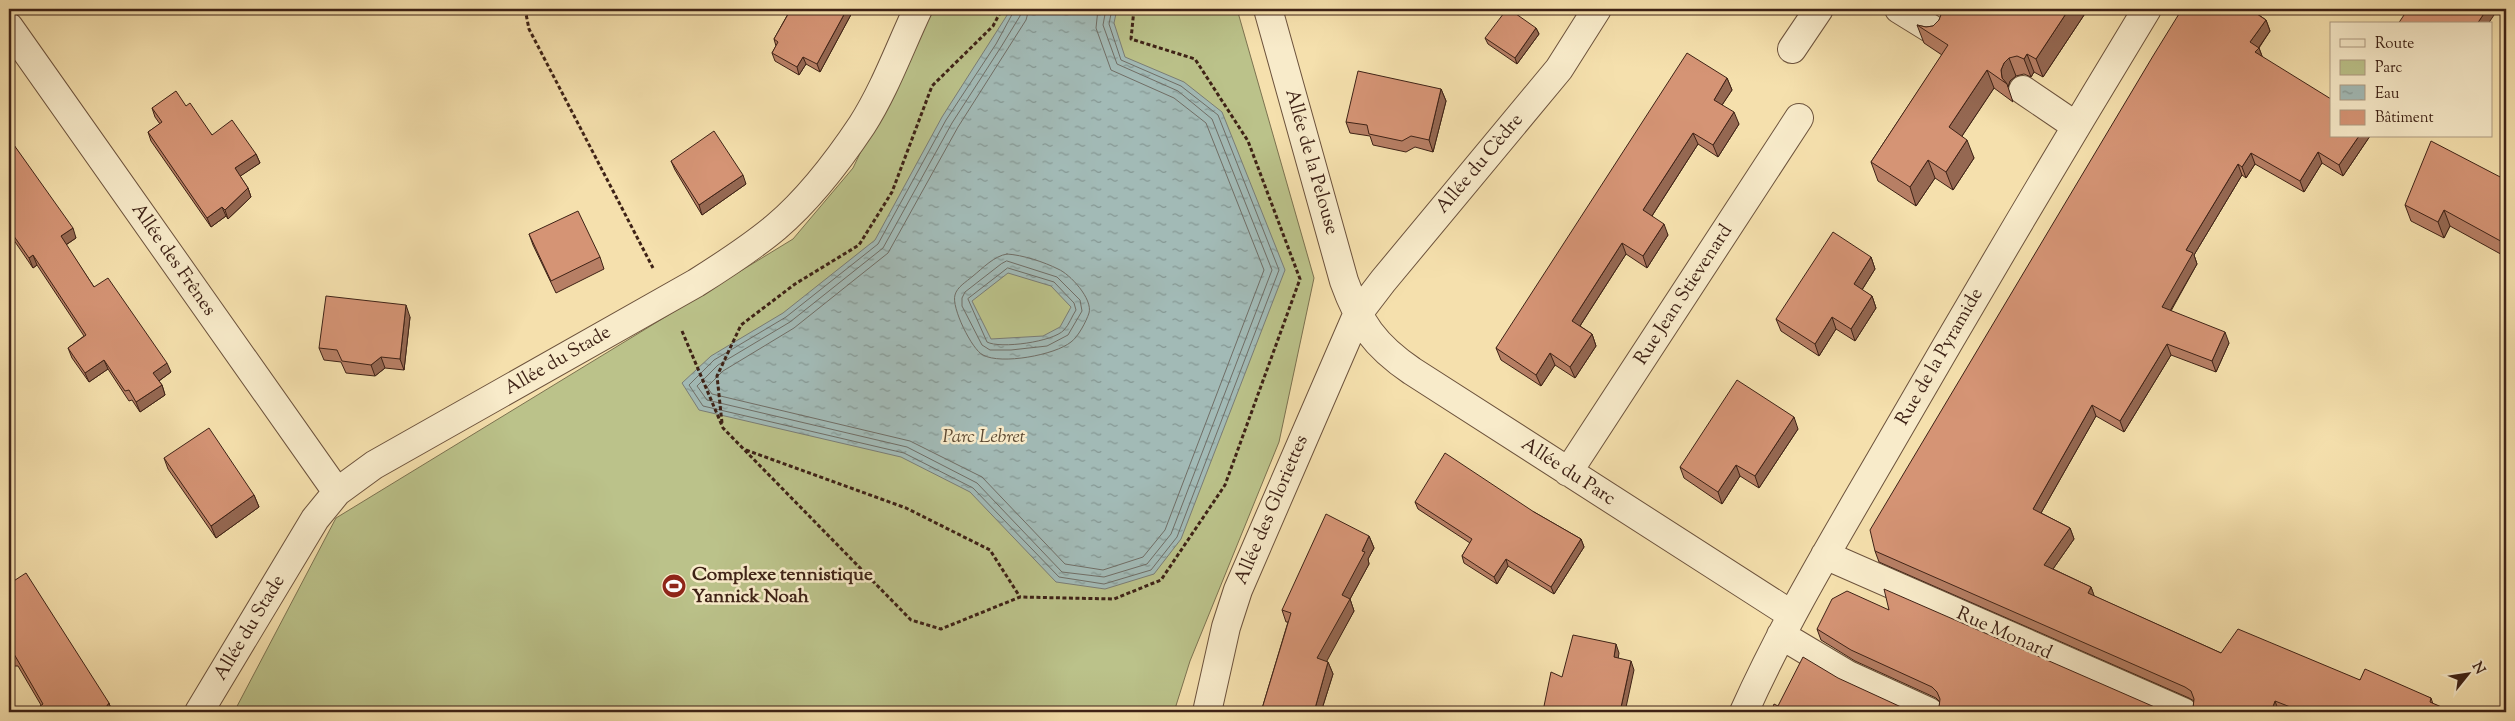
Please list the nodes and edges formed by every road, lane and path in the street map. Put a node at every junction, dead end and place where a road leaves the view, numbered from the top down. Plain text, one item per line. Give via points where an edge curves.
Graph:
1 (524, 9) edge
2 (918, 9) edge
3 (1002, 9) edge
4 (1134, 9) edge
5 (1268, 9) edge
6 (1597, 9) edge
7 (1819, 9) edge
8 (1899, 9) edge
9 (2147, 9) edge
10 (9, 27) edge
11 (1932, 30) edge
12 (1792, 48) dead end
13 (2023, 90) dead end
14 (1799, 118) dead end
15 (2076, 126) junction
16 (669, 298) junction
17 (1357, 315) junction
18 (723, 428) junction
19 (743, 449) junction
20 (1568, 472) junction
21 (337, 492) junction
22 (1825, 555) junction
23 (1020, 597) junction
24 (1787, 625) junction
25 (199, 712) edge
26 (1207, 712) edge
27 (1744, 712) edge
28 (1929, 712) edge
29 (2183, 712) edge

1 - 16 path via 529,29
2 - 16 street, Allée du Stade via 866,118 823,178 778,226 730,261
3 - 18 path via 992,26 932,86 892,192 859,245 795,284 742,325 718,376
4 - 23 path via 1131,39 1195,60 1248,141 1300,279 1225,485 1161,580 1114,599
5 - 17 street, Allée de la Pelouse via 1344,281
6 - 17 street, Allée du Cèdre via 1558,69
7 - 12 street
8 - 11 street
9 - 15 street, Rue de la Pyramide
10 - 21 street, Allée des Frênes
13 - 15 street
14 - 20 street, Rue Jean Stievenard
15 - 22 street, Rue de la Pyramide
16 - 18 path
16 - 21 street, Allée du Stade via 374,465
17 - 20 street, Allée du Parc via 1395,360
17 - 26 street, Allée des Gloriettes via 1238,590 1226,627
18 - 19 path
19 - 23 path via 906,508 990,550
19 - 23 path via 911,620 941,629
20 - 24 street, Allée du Parc
21 - 25 street, Allée du Stade via 315,519
22 - 24 street, Rue de la Pyramide
22 - 29 street, Rue Monard
24 - 27 street, Rue de la Pyramide
24 - 28 street, Allée du Parc via 1848,676

